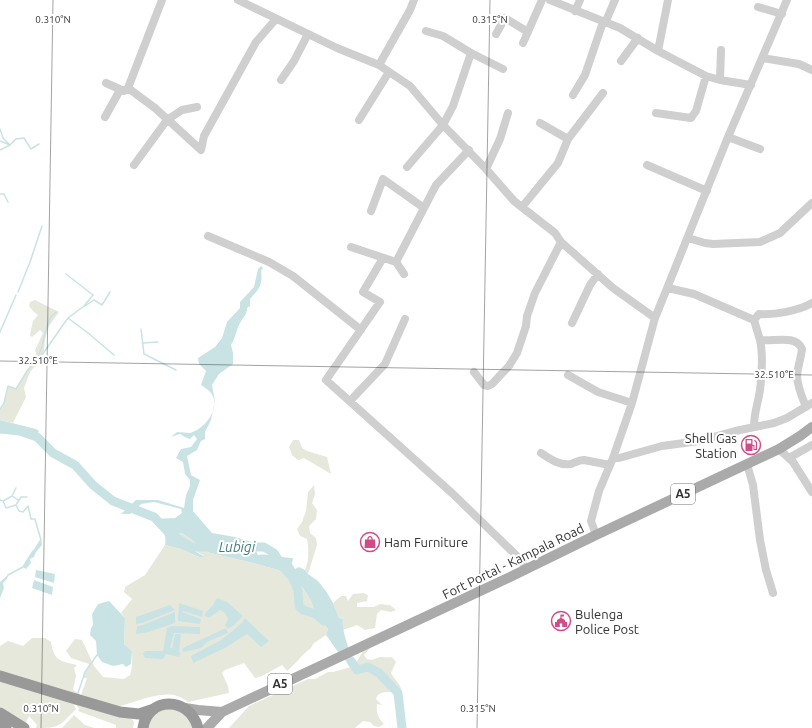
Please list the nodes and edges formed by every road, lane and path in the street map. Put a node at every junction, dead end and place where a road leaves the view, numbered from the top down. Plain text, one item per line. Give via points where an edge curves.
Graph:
1 (162, 0) edge
2 (238, 0) edge
3 (414, 0) edge
4 (542, 0) edge
5 (550, 0) edge
6 (580, 0) edge
7 (615, 0) edge
8 (668, 0) edge
9 (787, 0) edge
10 (758, 7) dead end
11 (575, 11) junction
12 (782, 14) junction
13 (276, 19) junction
14 (604, 22) junction
15 (426, 31) dead end
16 (528, 32) junction
17 (308, 34) junction
18 (496, 34) dead end
19 (638, 38) junction
20 (523, 43) dead end
21 (721, 50) dead end
22 (658, 51) junction
23 (471, 53) junction
24 (762, 58) junction
25 (621, 61) dead end
26 (379, 65) junction
27 (503, 69) dead end
28 (812, 70) edge
29 (389, 72) junction
30 (706, 76) junction
31 (281, 80) dead end
32 (720, 80) junction
33 (106, 83) dead end
34 (751, 85) junction
35 (124, 89) junction
36 (603, 93) dead end
37 (573, 95) dead end
38 (197, 107) dead end
39 (508, 113) dead end
40 (656, 113) dead end
41 (105, 117) dead end
42 (167, 120) junction
43 (359, 120) dead end
44 (540, 123) dead end
45 (443, 124) junction
46 (728, 137) junction
47 (568, 139) junction
48 (760, 149) dead end
49 (469, 150) junction
50 (134, 165) dead end
51 (647, 165) dead end
52 (407, 167) dead end
53 (486, 169) junction
54 (707, 191) junction
55 (812, 203) edge
56 (424, 208) junction
57 (522, 208) junction
58 (371, 211) dead end
59 (208, 236) dead end
60 (688, 238) junction
61 (561, 242) junction
62 (351, 247) dead end
63 (383, 258) junction
64 (396, 262) junction
65 (404, 274) dead end
66 (598, 274) junction
67 (668, 288) junction
68 (812, 303) edge
69 (655, 318) junction
70 (405, 319) dead end
71 (754, 320) junction
72 (572, 323) dead end
73 (361, 330) junction
74 (760, 340) junction
75 (474, 372) dead end
76 (568, 375) dead end
77 (350, 401) junction
78 (632, 403) junction
79 (809, 405) edge
80 (812, 426) edge
81 (754, 427) junction
82 (812, 445) edge
83 (779, 448) junction
84 (541, 453) dead end
85 (789, 458) junction
86 (612, 462) junction
87 (747, 464) junction
88 (812, 492) edge
89 (596, 535) junction
90 (526, 570) junction
91 (773, 593) dead end
92 (0, 676) edge
93 (185, 708) junction
94 (154, 709) junction
95 (222, 712) junction
96 (0, 713) edge
97 (0, 724) edge
98 (142, 727) edge
99 (6, 728) edge
100 (24, 728) edge
101 (198, 728) edge
102 (207, 728) edge

1 - 35 street
2 - 13 street
3 - 26 street
4 - 16 street
5 - 11 street
6 - 11 street
7 - 14 street
8 - 22 street
9 - 12 street
10 - 12 street
11 - 14 street
12 - 24 street
13 - 17 street
13 - 42 street via 256,42 204,136 201,150
14 - 19 street
14 - 37 street via 585,74
15 - 23 street via 442,36
16 - 18 street via 505,18
16 - 20 street
17 - 26 street
17 - 31 street
19 - 22 street
19 - 25 street
21 - 32 street
22 - 30 street
23 - 27 street
23 - 45 street via 453,106
24 - 28 street via 799,64
24 - 34 street
26 - 29 street
29 - 43 street
29 - 45 street via 410,86
30 - 32 street
30 - 40 street via 696,111 691,118
32 - 34 street
33 - 35 street
34 - 46 street
35 - 41 street
35 - 42 street via 155,108
36 - 47 street
38 - 42 street via 182,110
39 - 53 street via 500,139
42 - 50 street
44 - 47 street
45 - 49 street
45 - 52 street
46 - 48 street
46 - 54 street
47 - 57 street via 558,162
49 - 53 street
49 - 56 street via 436,185
51 - 54 street
53 - 57 street
54 - 60 street
55 - 60 street via 780,233 760,242 713,244
56 - 58 street via 383,179
56 - 64 street
57 - 61 street via 555,233
59 - 73 street via 270,262 293,276
60 - 67 street
61 - 66 street
61 - 75 street via 535,293 517,353 509,366 488,386 484,385
62 - 63 street
63 - 64 street
63 - 73 street via 363,292 380,302
64 - 65 street
66 - 69 street
66 - 72 street
67 - 69 street
67 - 71 street via 694,294
68 - 71 street via 804,308 767,315 759,314
69 - 78 street
70 - 77 street via 385,364
71 - 74 street
73 - 77 street via 326,380
74 - 79 street via 789,340 801,346 798,380 800,391
74 - 81 street via 760,389
76 - 78 street via 598,392
77 - 90 street via 453,494 522,561
78 - 86 street
79 - 81 street via 784,419
80 - 83 main road, Fort Portal - Kampala Road / A5
81 - 86 street via 699,441 662,446
82 - 85 street
83 - 85 street
83 - 87 main road, Fort Portal - Kampala Road / A5
84 - 86 street via 561,463 571,464 580,460
85 - 88 street
86 - 89 street via 599,491 591,521
87 - 89 main road, Fort Portal - Kampala Road / A5
87 - 91 street via 754,485 760,540
89 - 90 main road, Fort Portal - Kampala Road / A5
90 - 95 main road, Fort Portal - Kampala Road / A5
92 - 94 highway via 120,712 140,714
93 - 94 highway, A5 via 178,704 169,704
93 - 95 main road, A5
93 - 101 highway via 192,713
94 - 98 highway
95 - 102 main road, A5
96 - 100 highway
97 - 99 highway

